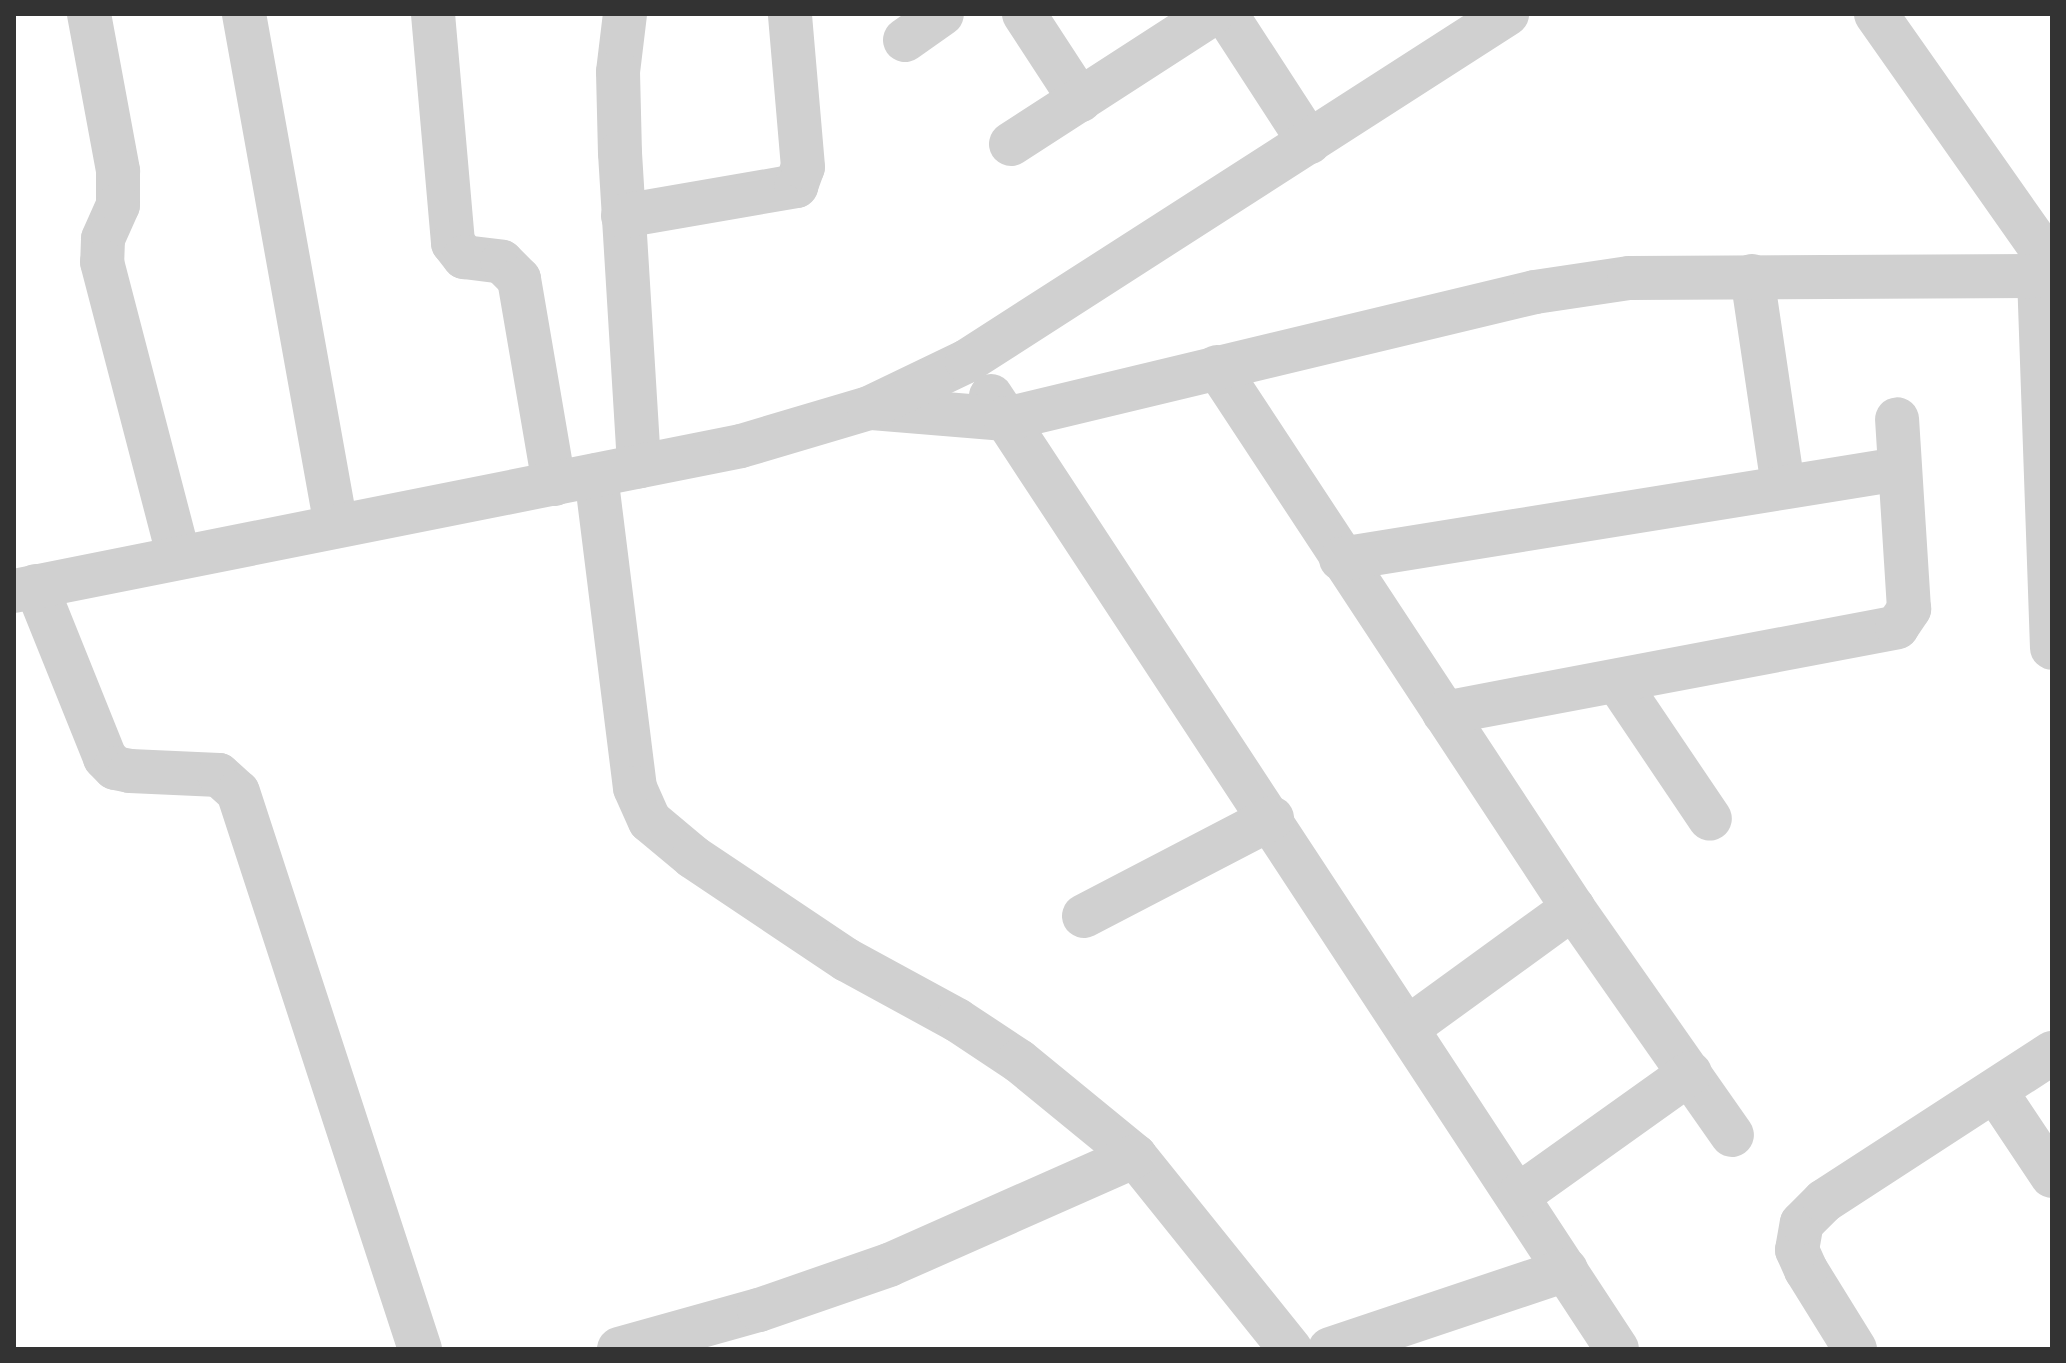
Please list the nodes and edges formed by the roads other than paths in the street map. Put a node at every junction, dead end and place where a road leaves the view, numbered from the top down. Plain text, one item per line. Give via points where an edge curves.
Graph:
1 (89, 14) edge
2 (244, 14) edge
3 (433, 14) edge
4 (625, 14) edge
5 (790, 14) edge
6 (942, 14) edge
7 (1024, 14) edge
8 (1212, 14) edge
9 (1226, 14) edge
10 (1507, 14) edge
11 (1876, 14) edge
12 (905, 40) dead end
13 (1080, 100) junction
14 (1309, 142) junction
15 (1011, 144) dead end
16 (623, 216) junction
17 (2048, 272) edge
18 (1752, 276) junction
19 (967, 361) junction
20 (1217, 367) junction
21 (869, 408) junction
22 (1006, 419) junction
23 (1897, 419) dead end
24 (639, 466) junction
25 (1899, 469) junction
26 (596, 475) junction
27 (554, 484) junction
28 (1783, 486) junction
29 (336, 526) junction
30 (179, 557) junction
31 (1341, 559) junction
32 (25, 589) edge
33 (2052, 648) edge
34 (1617, 681) junction
35 (1444, 713) junction
36 (1272, 818) junction
37 (1710, 819) dead end
38 (1573, 908) junction
39 (1084, 916) dead end
40 (1409, 1027) junction
41 (2052, 1053) edge
42 (1690, 1073) junction
43 (1996, 1092) junction
44 (1732, 1135) dead end
45 (1135, 1156) junction
46 (2052, 1176) edge
47 (1519, 1195) junction
48 (1566, 1270) junction
49 (420, 1349) edge
50 (619, 1349) edge
51 (1290, 1349) edge
52 (1330, 1349) edge
53 (1617, 1349) edge
54 (1855, 1349) edge

1 - 30 street via 118,171 118,205 103,239 102,262
2 - 29 street
3 - 27 street via 453,243 464,257 502,262 519,279
4 - 16 street via 618,72
5 - 16 street via 803,167 796,186
6 - 12 street
7 - 13 street
8 - 13 street
9 - 14 street
10 - 14 street
11 - 17 street
13 - 15 street
14 - 19 street
16 - 24 street
17 - 18 street
17 - 33 street
18 - 20 street via 1629,278 1535,292
18 - 28 street
19 - 21 street
19 - 22 street
20 - 22 street
20 - 31 street
21 - 22 street
21 - 24 street via 741,446
22 - 36 street
23 - 25 street
24 - 26 street
25 - 28 street
25 - 34 street via 1909,609 1897,627
26 - 27 street
26 - 45 street via 635,788 650,821 693,857 847,960 1019,1061
27 - 29 street
28 - 31 street
29 - 30 street
30 - 32 street
31 - 35 street
32 - 49 street via 105,758 115,768 219,775 238,792
34 - 35 street
34 - 37 street
35 - 38 street
36 - 39 street
36 - 40 street
38 - 40 street
38 - 42 street
40 - 47 street
41 - 43 street
42 - 44 street
42 - 47 street
43 - 46 street
43 - 54 street via 1824,1201 1802,1223 1797,1250
45 - 50 street via 889,1265 759,1310
45 - 51 street
47 - 48 street
48 - 52 street
48 - 53 street

